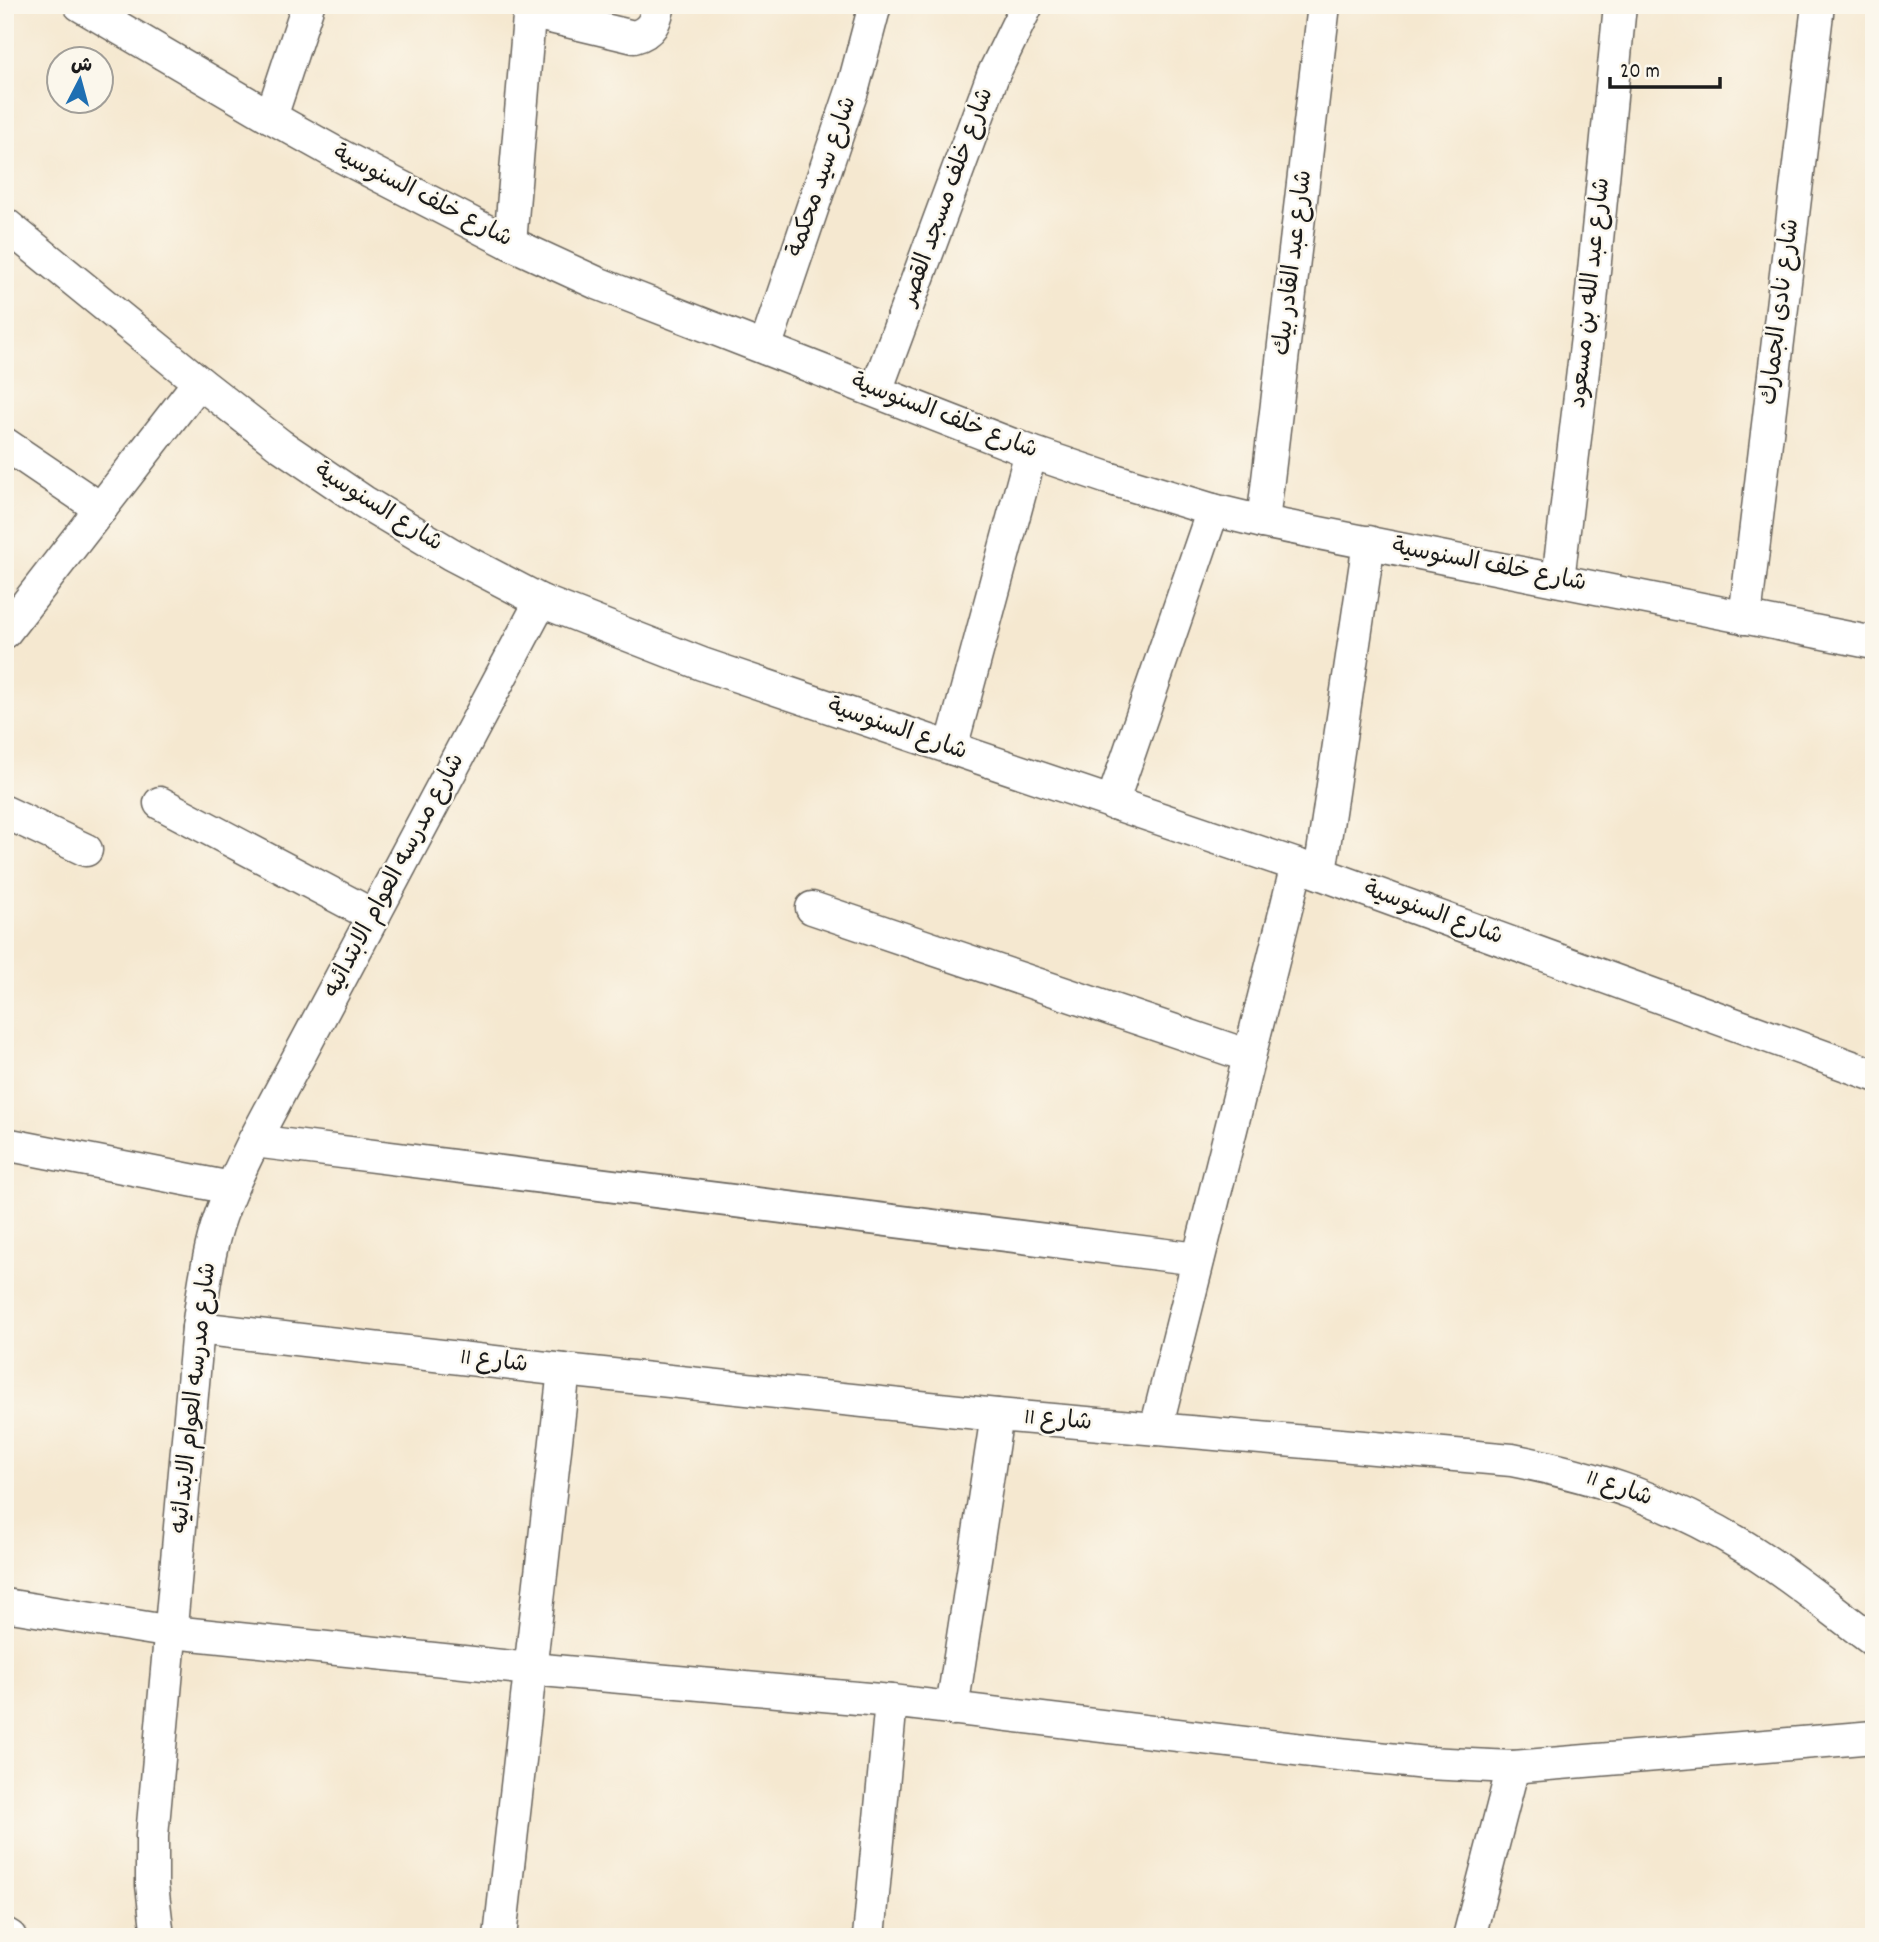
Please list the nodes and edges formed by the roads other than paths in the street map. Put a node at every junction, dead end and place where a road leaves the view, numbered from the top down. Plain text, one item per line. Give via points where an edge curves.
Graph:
1 (80, 5) edge
2 (308, 5) edge
3 (659, 5) edge
4 (876, 5) edge
5 (1027, 5) edge
6 (1324, 5) edge
7 (1620, 5) edge
8 (1818, 5) edge
9 (530, 9) edge
10 (271, 117) junction
11 (10, 239) edge
12 (510, 243) junction
13 (765, 348) junction
14 (199, 382) junction
15 (876, 391) junction
16 (5, 444) edge
17 (1031, 452) junction
18 (101, 509) junction
19 (1213, 510) junction
20 (1263, 522) junction
21 (1369, 542) junction
22 (1558, 580) junction
23 (541, 601) junction
24 (1745, 618) junction
25 (5, 632) edge
26 (1874, 643) edge
27 (951, 748) junction
28 (160, 803) dead end
29 (1112, 803) junction
30 (5, 812) edge
31 (86, 850) dead end
32 (1308, 869) junction
33 (811, 908) dead end
34 (374, 916) junction
35 (1249, 1056) junction
36 (1874, 1075) edge
37 (254, 1141) junction
38 (5, 1144) edge
39 (231, 1188) junction
40 (1198, 1259) junction
41 (198, 1328) junction
42 (564, 1370) junction
43 (997, 1415) junction
44 (1156, 1430) junction
45 (5, 1605) edge
46 (172, 1632) junction
47 (1874, 1641) edge
48 (531, 1669) junction
49 (891, 1701) junction
50 (952, 1709) junction
51 (1874, 1737) edge
52 (1513, 1767) junction
53 (158, 1937) edge
54 (500, 1937) edge
55 (869, 1937) edge
56 (1469, 1937) edge

1 - 10 street, شارع خلف السنوسية
2 - 10 street
3 - 9 street via 652,28 634,37
4 - 13 street, شارع سيد محكمة via 853,88
5 - 15 street, شارع خلف مسجد القصر via 993,75
6 - 20 street, شارع عبد القادر بيك
7 - 22 street, شارع عبد الله بن مسعود
8 - 24 street, شارع نادى الجمارك
9 - 12 street
10 - 12 street, شارع خلف السنوسية
11 - 14 street, شارع السنوسية
12 - 13 street, شارع خلف السنوسية
13 - 15 street, شارع خلف السنوسية
14 - 18 street
14 - 23 street, شارع السنوسية via 364,502
15 - 17 street, شارع خلف السنوسية
16 - 18 street
17 - 19 street, شارع خلف السنوسية
17 - 27 street
18 - 25 street
19 - 20 street, شارع خلف السنوسية
19 - 29 street
20 - 21 street, شارع خلف السنوسية
21 - 22 street, شارع خلف السنوسية
21 - 32 street
22 - 24 street, شارع خلف السنوسية
23 - 27 street, شارع السنوسية via 702,664
23 - 34 street, شارع مدرسه العوام الابتدائيه
24 - 26 street, شارع خلف السنوسية
27 - 29 street, شارع السنوسية
28 - 34 street
29 - 32 street, شارع السنوسية
30 - 31 street
32 - 35 street
32 - 36 street, شارع السنوسية
33 - 35 street
34 - 37 street, شارع مدرسه العوام الابتدائيه
35 - 40 street
37 - 39 street, شارع مدرسه العوام الابتدائيه
37 - 40 street
38 - 39 street
39 - 41 street, شارع مدرسه العوام الابتدائيه via 215,1235
40 - 44 street
41 - 42 street, شارع 11
41 - 46 street, شارع مدرسه العوام الابتدائيه
42 - 43 street, شارع 11
42 - 48 street
43 - 44 street, شارع 11
43 - 50 street
44 - 47 street, شارع 11 via 1512,1460 1611,1483 1704,1523 1748,1549
45 - 46 street
46 - 48 street
46 - 53 street, شارع مدرسه العوام الابتدائيه via 152,1836
48 - 49 street
48 - 54 street
49 - 50 street
49 - 55 street
50 - 52 street via 1329,1753
51 - 52 street
52 - 56 street

